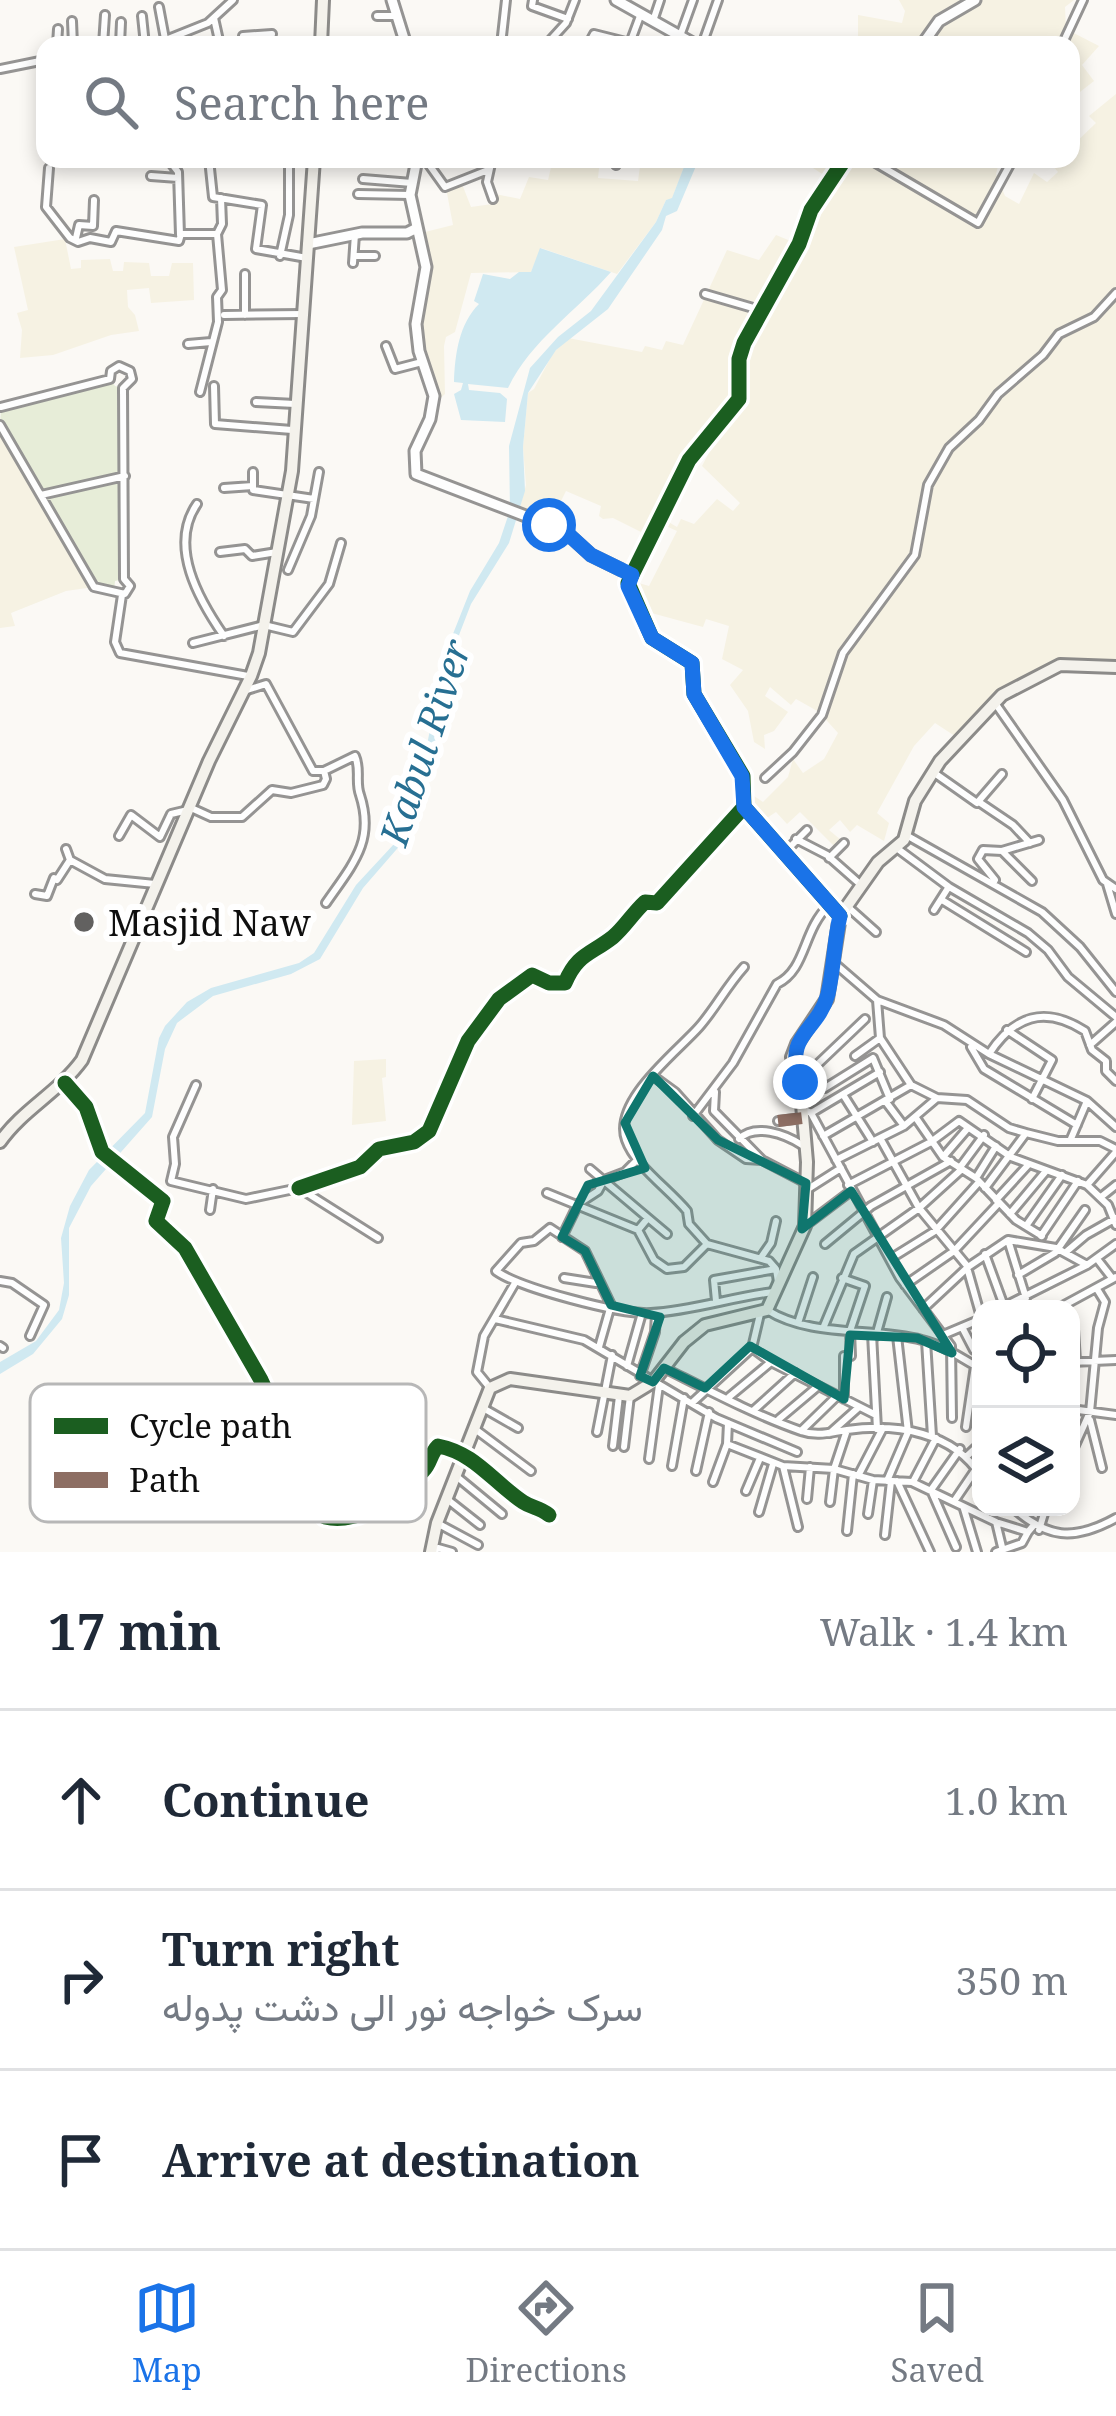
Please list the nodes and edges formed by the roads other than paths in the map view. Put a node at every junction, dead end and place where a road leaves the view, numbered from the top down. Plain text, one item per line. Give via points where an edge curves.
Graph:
1 (233, 0) edge
2 (323, 0) edge
3 (392, 0) edge
4 (506, 0) edge
5 (532, 0) edge
6 (574, 0) edge
7 (616, 0) edge
8 (660, 0) edge
9 (693, 0) edge
10 (718, 0) edge
11 (975, 0) edge
12 (1083, 0) edge
13 (159, 7) dead end
14 (641, 12) junction
15 (105, 16) dead end
16 (142, 16) dead end
17 (377, 16) dead end
18 (399, 16) junction
19 (214, 18) junction
20 (568, 19) junction
21 (72, 21) dead end
22 (653, 21) junction
23 (121, 22) dead end
24 (58, 29) dead end
25 (174, 34) joint
26 (58, 36) edge
27 (73, 36) edge
28 (104, 36) edge
29 (120, 36) edge
30 (147, 36) edge
31 (164, 36) edge
32 (171, 36) edge
33 (218, 36) edge
34 (243, 36) dead end
35 (266, 36) edge
36 (321, 36) edge
37 (404, 36) edge
38 (502, 36) edge
39 (554, 36) edge
40 (633, 36) edge
41 (680, 36) joint
42 (703, 36) edge
43 (928, 36) edge
44 (1066, 36) edge
45 (36, 62) edge
46 (0, 70) edge
47 (50, 168) dead end
48 (173, 168) edge
49 (212, 168) edge
50 (289, 168) edge
51 (313, 168) edge
52 (418, 168) edge
53 (434, 168) edge
54 (839, 168) edge
55 (884, 168) edge
56 (1007, 168) edge
57 (488, 170) joint
58 (151, 176) dead end
59 (178, 178) junction
60 (363, 178) dead end
61 (412, 183) junction
62 (358, 194) dead end
63 (410, 196) junction
64 (221, 198) junction
65 (493, 199) dead end
66 (94, 200) dead end
67 (417, 228) junction
68 (217, 234) junction
69 (355, 234) junction
70 (180, 235) junction
71 (76, 238) junction
72 (308, 244) junction
73 (280, 256) junction
74 (375, 256) dead end
75 (307, 258) junction
76 (245, 274) dead end
77 (1116, 293) edge
78 (705, 294) dead end
79 (760, 310) junction
80 (303, 314) junction
81 (224, 315) dead end
82 (245, 315) junction
83 (211, 342) junction
84 (188, 344) dead end
85 (386, 346) dead end
86 (422, 362) junction
87 (110, 379) junction
88 (214, 386) dead end
89 (123, 388) junction
90 (200, 392) dead end
91 (256, 402) dead end
92 (298, 404) junction
93 (0, 408) edge
94 (0, 425) edge
95 (296, 430) junction
96 (253, 472) dead end
97 (320, 472) dead end
98 (125, 476) junction
99 (253, 486) junction
100 (224, 488) dead end
101 (288, 492) junction
102 (40, 496) junction
103 (315, 500) junction
104 (197, 504) dead end
105 (341, 543) dead end
106 (277, 552) junction
107 (220, 553) dead end
108 (288, 571) dead end
109 (632, 575) junction
110 (124, 579) junction
111 (118, 593) junction
112 (264, 625) junction
113 (224, 636) junction
114 (193, 643) dead end
115 (1116, 667) edge
116 (251, 676) junction
117 (244, 691) junction
118 (995, 703) junction
119 (323, 771) junction
120 (933, 772) junction
121 (1002, 774) dead end
122 (765, 778) dead end
123 (980, 802) junction
124 (744, 807) junction
125 (189, 808) junction
126 (807, 830) dead end
127 (906, 835) junction
128 (119, 836) dead end
129 (796, 839) junction
130 (844, 843) dead end
131 (897, 848) junction
132 (66, 849) dead end
133 (1002, 851) junction
134 (782, 855) junction
135 (829, 858) junction
136 (70, 860) junction
137 (1032, 881) dead end
138 (993, 884) junction
139 (1107, 884) junction
140 (158, 885) junction
141 (861, 885) junction
142 (949, 887) junction
143 (1116, 889) edge
144 (35, 893) dead end
145 (942, 900) junction
146 (326, 903) dead end
147 (832, 903) junction
148 (934, 910) dead end
149 (844, 911) junction
150 (1116, 914) edge
151 (876, 932) dead end
152 (1026, 952) dead end
153 (833, 962) junction
154 (744, 967) dead end
155 (1116, 992) edge
156 (877, 1000) junction
157 (865, 1019) dead end
158 (1116, 1019) edge
159 (1006, 1030) junction
160 (880, 1038) junction
161 (970, 1044) junction
162 (1090, 1045) junction
163 (1116, 1052) edge
164 (989, 1054) junction
165 (855, 1056) dead end
166 (1106, 1060) junction
167 (814, 1072) junction
168 (880, 1072) junction
169 (652, 1076) junction
170 (1042, 1080) junction
171 (800, 1082) junction
172 (1116, 1082) edge
173 (65, 1083) junction
174 (196, 1085) dead end
175 (911, 1085) junction
176 (716, 1088) junction
177 (844, 1096) junction
178 (937, 1098) junction
179 (888, 1100) junction
180 (1032, 1100) junction
181 (1087, 1101) junction
182 (1116, 1111) edge
183 (806, 1113) junction
184 (693, 1116) junction
185 (858, 1118) junction
186 (916, 1118) junction
187 (778, 1121) dead end
188 (1113, 1124) edge
189 (1077, 1125) junction
190 (904, 1126) junction
191 (969, 1127) junction
192 (4, 1131) edge
193 (1026, 1133) junction
194 (984, 1135) junction
195 (823, 1136) junction
196 (739, 1139) junction
197 (876, 1140) junction
198 (1070, 1141) junction
199 (0, 1142) edge
200 (931, 1142) junction
201 (996, 1146) junction
202 (806, 1147) junction
203 (1116, 1150) edge
204 (1011, 1157) junction
205 (947, 1159) junction
206 (638, 1160) junction
207 (762, 1160) junction
208 (894, 1163) junction
209 (838, 1164) junction
210 (1029, 1164) junction
211 (961, 1168) junction
212 (590, 1169) dead end
213 (1047, 1171) junction
214 (1061, 1175) junction
215 (604, 1180) junction
216 (980, 1182) junction
217 (1082, 1183) junction
218 (1116, 1185) edge
219 (906, 1186) junction
220 (806, 1187) junction
221 (299, 1188) junction
222 (850, 1188) junction
223 (213, 1189) junction
224 (547, 1193) dead end
225 (1101, 1197) junction
226 (997, 1202) junction
227 (578, 1204) junction
228 (1112, 1204) edge
229 (919, 1208) junction
230 (210, 1210) dead end
231 (1085, 1210) dead end
232 (863, 1213) junction
233 (1010, 1214) junction
234 (648, 1218) junction
235 (776, 1221) dead end
236 (1115, 1221) edge
237 (805, 1226) junction
238 (1025, 1226) junction
239 (638, 1230) junction
240 (935, 1232) junction
241 (668, 1234) dead end
242 (878, 1236) junction
243 (1042, 1236) junction
244 (562, 1237) junction
245 (378, 1238) dead end
246 (1008, 1240) junction
247 (707, 1244) junction
248 (825, 1244) dead end
249 (1036, 1244) junction
250 (1116, 1244) edge
251 (1056, 1248) junction
252 (954, 1251) junction
253 (1066, 1252) junction
254 (985, 1254) junction
255 (761, 1258) junction
256 (890, 1259) junction
257 (1098, 1259) junction
258 (1087, 1265) junction
259 (776, 1269) junction
260 (968, 1269) junction
261 (1018, 1275) junction
262 (564, 1277) dead end
263 (813, 1277) dead end
264 (842, 1278) junction
265 (1114, 1278) edge
266 (0, 1281) edge
267 (515, 1282) junction
268 (598, 1283) junction
269 (905, 1285) junction
270 (777, 1289) junction
271 (1097, 1289) junction
272 (887, 1297) dead end
273 (1026, 1298) junction
274 (976, 1300) edge
275 (999, 1300) edge
276 (1021, 1300) edge
277 (1075, 1300) edge
278 (716, 1301) junction
279 (611, 1306) junction
280 (923, 1310) junction
281 (763, 1312) junction
282 (642, 1313) junction
283 (656, 1313) junction
284 (495, 1319) junction
285 (972, 1322) edge
286 (798, 1323) junction
287 (824, 1326) junction
288 (962, 1327) junction
289 (850, 1331) junction
290 (874, 1335) junction
291 (944, 1335) junction
292 (30, 1336) dead end
293 (897, 1336) junction
294 (972, 1340) edge
295 (926, 1341) junction
296 (599, 1347) junction
297 (752, 1348) junction
298 (972, 1352) edge
299 (952, 1353) junction
300 (612, 1355) junction
301 (962, 1358) junction
302 (1116, 1360) edge
303 (1080, 1361) edge
304 (1096, 1361) junction
305 (771, 1362) junction
306 (972, 1364) edge
307 (627, 1366) junction
308 (664, 1368) junction
309 (795, 1373) junction
310 (651, 1381) junction
311 (262, 1384) edge
312 (817, 1387) junction
313 (490, 1388) junction
314 (705, 1388) junction
315 (603, 1394) junction
316 (624, 1396) junction
317 (728, 1397) junction
318 (972, 1397) edge
319 (840, 1398) junction
320 (688, 1400) junction
321 (483, 1408) junction
322 (858, 1408) junction
323 (754, 1410) junction
324 (709, 1412) junction
325 (1080, 1412) edge
326 (1089, 1414) junction
327 (1116, 1414) edge
328 (876, 1415) junction
329 (952, 1418) dead end
330 (777, 1420) junction
331 (728, 1423) junction
332 (966, 1427) dead end
333 (518, 1428) dead end
334 (880, 1428) junction
335 (475, 1429) junction
336 (847, 1430) junction
337 (801, 1431) junction
338 (597, 1432) dead end
339 (908, 1432) junction
340 (829, 1434) junction
341 (1080, 1434) edge
342 (934, 1437) junction
343 (728, 1444) junction
344 (613, 1446) dead end
345 (624, 1448) dead end
346 (972, 1448) edge
347 (797, 1452) dead end
348 (964, 1452) junction
349 (465, 1455) junction
350 (760, 1458) junction
351 (650, 1459) dead end
352 (972, 1463) edge
353 (426, 1464) edge
354 (773, 1464) junction
355 (672, 1466) dead end
356 (783, 1466) junction
357 (810, 1467) junction
358 (1102, 1468) dead end
359 (834, 1469) junction
360 (696, 1471) dead end
361 (531, 1472) dead end
362 (856, 1475) junction
363 (456, 1477) junction
364 (873, 1480) junction
365 (892, 1481) junction
366 (713, 1482) dead end
367 (913, 1482) junction
368 (972, 1485) edge
369 (931, 1490) junction
370 (746, 1491) dead end
371 (447, 1499) junction
372 (807, 1499) dead end
373 (830, 1502) dead end
374 (959, 1503) junction
375 (972, 1510) edge
376 (759, 1512) dead end
377 (502, 1514) dead end
378 (868, 1514) dead end
379 (549, 1515) dead end
380 (984, 1516) edge
381 (1021, 1516) edge
382 (1041, 1516) edge
383 (1116, 1518) edge
384 (996, 1522) junction
385 (437, 1523) junction
386 (480, 1525) dead end
387 (798, 1528) dead end
388 (1033, 1529) junction
389 (848, 1531) dead end
390 (885, 1535) dead end
391 (478, 1545) dead end
392 (956, 1547) dead end
393 (999, 1550) edge
394 (432, 1552) edge
395 (452, 1552) edge
396 (930, 1552) edge
397 (977, 1552) edge

1 - 19 street
2 - 36 main road
3 - 18 street
4 - 38 street
5 - 20 street
6 - 20 street
7 - 14 street
8 - 22 street
9 - 41 street
10 - 42 street
11 - 43 street
12 - 44 street
13 - 31 street
14 - 22 street
14 - 40 street
15 - 28 street
16 - 30 street
17 - 18 street
18 - 37 street
19 - 25 street
19 - 33 street
20 - 39 street
21 - 27 street
22 - 41 street
23 - 29 street
24 - 26 street
25 - 32 street
34 - 35 street
45 - 46 street
47 - 71 street via 46,207
48 - 59 street
49 - 64 street via 213,197
50 - 73 street
51 - 72 main road
52 - 61 street
53 - 57 street via 445,187
54 - 79 street
55 - 56 street via 978,224
57 - 65 street
58 - 59 street
59 - 70 street
60 - 61 street
61 - 63 street
62 - 63 street
63 - 67 street
64 - 68 street
64 - 73 street via 262,205 256,249
66 - 71 street via 93,226 79,226
67 - 69 street
67 - 86 street via 426,251 416,323
68 - 70 street
68 - 83 street via 223,290
69 - 72 street
69 - 74 street via 354,260
70 - 71 street
72 - 75 main road
73 - 75 street
75 - 80 main road
76 - 82 street
77 - 122 street via 1094,317 1059,334 949,448 928,485 915,556 843,652 822,715
78 - 79 street
79 - 109 street via 741,350 739,399 689,460
80 - 82 street
80 - 92 main road
81 - 82 street
83 - 84 street
83 - 90 street
85 - 86 street via 396,374
86 - 109 street via 434,396 417,445 418,475 568,534
87 - 89 street
87 - 89 street via 114,368 127,368 132,379
87 - 93 street
88 - 95 street via 215,424
89 - 98 street
91 - 92 street
92 - 95 main road
94 - 102 street
95 - 101 main road
96 - 99 street
97 - 103 street
98 - 102 street
98 - 110 street
99 - 100 street
99 - 101 street
101 - 103 street
101 - 106 main road
102 - 111 street via 94,587
103 - 108 street
104 - 113 street via 189,515 187,570
105 - 112 street via 329,584 295,631
106 - 107 street
106 - 112 main road
109 - 124 street via 628,586 652,638 692,663 694,694 742,776
110 - 111 street via 115,581
110 - 111 street via 129,589
111 - 116 street via 120,652
112 - 113 street
112 - 116 main road
113 - 114 street
115 - 118 main road via 1060,665
116 - 117 main road
117 - 119 street via 266,684 314,771
117 - 125 main road
118 - 120 main road
118 - 139 street via 1063,800
119 - 125 street via 323,785 272,790 242,817
119 - 146 street via 355,756 367,819 365,841
120 - 123 street
120 - 127 main road
121 - 123 street
123 - 133 street via 1035,842
124 - 134 street
124 - 221 street via 657,903 645,902 616,935 573,962 566,983 532,975 499,999 458,1059 429,1131
125 - 128 street via 171,814 160,837 131,815
125 - 140 main road
126 - 129 street
127 - 131 main road
127 - 138 street
129 - 134 street
129 - 135 street
130 - 135 street
131 - 141 main road
131 - 142 street
132 - 136 street
133 - 137 street
133 - 138 street via 983,850 978,860
134 - 147 street
135 - 141 street
136 - 140 street via 105,879
136 - 144 street via 47,896
138 - 155 street via 1048,917
139 - 143 street
139 - 150 street
140 - 173 main road via 93,1038
141 - 149 main road
142 - 145 street
142 - 158 street via 1028,933
145 - 148 street
145 - 152 street
147 - 149 street
147 - 176 street via 813,921 799,964 778,982
149 - 151 street
149 - 153 main road
153 - 156 street
153 - 171 main road via 827,998 792,1058
154 - 169 street
156 - 160 street
156 - 161 street via 944,1025
157 - 167 street
158 - 162 street
159 - 162 street via 1050,1017 1079,1026
159 - 164 street
159 - 170 street via 1052,1060
160 - 165 street
160 - 175 street
161 - 164 street
161 - 180 street via 984,1069
162 - 166 street
163 - 166 street
164 - 170 street
166 - 172 street
167 - 168 street via 825,1088 873,1058
167 - 171 street
168 - 177 street
168 - 179 street
169 - 184 street
169 - 206 street via 625,1123
170 - 180 street
170 - 181 street
171 - 183 main road
173 - 192 main road
173 - 311 street via 86,1107 102,1152 163,1202 156,1221 185,1248
174 - 223 street via 173,1137 171,1181
175 - 178 street
175 - 179 street
176 - 184 street
176 - 196 street via 714,1112
177 - 183 street
177 - 185 street
178 - 186 street
178 - 193 street via 967,1100
179 - 185 street
179 - 190 street
180 - 189 street
181 - 188 street
181 - 189 street
182 - 188 street
183 - 187 street
183 - 195 street
183 - 202 main road
184 - 207 street via 746,1159
185 - 195 street
185 - 197 street
186 - 190 street
186 - 200 street
189 - 198 street
190 - 197 street
191 - 194 street
191 - 200 street via 959,1121
191 - 205 street
192 - 199 main road
193 - 198 street
193 - 204 street
194 - 201 street
194 - 211 street
195 - 209 street
196 - 202 street via 748,1131 774,1133
196 - 207 street
197 - 208 street
197 - 209 street
198 - 203 street
200 - 205 street
200 - 208 street
201 - 204 street
201 - 216 street
202 - 220 main road
203 - 217 street
204 - 210 street
204 - 216 street
205 - 211 street
205 - 219 street
206 - 215 street
206 - 247 street via 687,1210
207 - 220 street
208 - 219 street
208 - 222 street
209 - 220 street
209 - 222 street
210 - 213 street
210 - 226 street
211 - 216 street
211 - 229 street
212 - 215 street
213 - 214 street
213 - 233 street
214 - 217 street
214 - 238 street
215 - 227 street
215 - 234 street
216 - 226 street
216 - 240 street
217 - 225 street
217 - 243 street
218 - 225 street
219 - 229 street
219 - 232 street
220 - 237 main road
221 - 223 street via 246,1198
221 - 245 street
222 - 232 street
222 - 237 street
223 - 230 street
224 - 227 street
225 - 228 street
226 - 233 street
226 - 252 street
227 - 239 street
227 - 244 street
228 - 236 street
229 - 240 street
229 - 242 street
231 - 251 street
232 - 242 street
232 - 248 street
233 - 238 street
234 - 239 street
234 - 241 street
235 - 255 street
236 - 253 street
237 - 270 main road
238 - 243 street
239 - 247 street via 667,1269 684,1267
240 - 252 street
240 - 256 street
242 - 256 street
242 - 264 street via 854,1254
243 - 249 street
244 - 267 street via 550,1228 521,1243 496,1270
244 - 268 street via 585,1251
246 - 249 street
246 - 254 street
246 - 261 street
247 - 255 street
249 - 251 street
250 - 257 street
251 - 253 street
251 - 261 street
252 - 260 street
252 - 269 street
253 - 258 street
254 - 260 street
254 - 275 street
255 - 259 street
256 - 269 street
257 - 258 street
257 - 265 street
258 - 273 street
259 - 270 street
259 - 278 street via 714,1280
260 - 274 street
260 - 280 street
261 - 273 street
262 - 268 street
263 - 286 street
264 - 287 street
264 - 289 street via 865,1286
265 - 271 street
266 - 292 street via 44,1305
267 - 279 street
267 - 284 street
268 - 279 street
269 - 280 street
270 - 278 street
270 - 281 main road
271 - 277 street
271 - 304 street via 1106,1302
272 - 290 street
273 - 276 street
278 - 283 street
279 - 282 street
279 - 296 street
280 - 291 street
281 - 286 street
281 - 297 street
281 - 308 main road via 705,1325
282 - 283 street
282 - 307 street
283 - 310 street
284 - 296 street
284 - 313 street via 477,1372
285 - 288 street
286 - 287 street
287 - 289 street
288 - 291 street
288 - 294 street
289 - 290 street
289 - 319 street
290 - 293 street
290 - 328 street
291 - 299 street
293 - 295 street
293 - 339 street
295 - 299 street
295 - 342 street
296 - 300 street
297 - 305 street
297 - 314 street
298 - 301 street
299 - 301 street
299 - 329 street
300 - 307 street
300 - 315 street
301 - 306 street
302 - 304 street
303 - 304 street
304 - 326 street
305 - 309 street
305 - 317 street
307 - 310 street
308 - 310 main road
308 - 314 street
309 - 312 street
309 - 323 street
310 - 316 main road
310 - 320 street
310 - 351 street
312 - 319 street
312 - 330 street
313 - 315 main road via 510,1379
313 - 321 main road
314 - 317 street
314 - 320 street
315 - 316 main road
315 - 338 street
316 - 344 street
316 - 345 street
317 - 323 street
318 - 332 street
319 - 322 street
319 - 337 street
320 - 324 street
320 - 355 street
321 - 333 street
321 - 335 main road
322 - 328 street
322 - 340 street
323 - 330 street
324 - 331 street
324 - 360 street
325 - 326 street
326 - 327 street
326 - 341 street
326 - 358 street
328 - 334 street
330 - 337 street
331 - 343 street
331 - 347 street
334 - 336 street
334 - 339 street
334 - 362 street
335 - 349 main road
335 - 361 street
336 - 340 street
336 - 359 street
337 - 340 street
339 - 342 street
339 - 365 street
342 - 348 street
342 - 367 street
343 - 350 street
343 - 366 street
346 - 348 street
348 - 352 street
348 - 369 street
349 - 353 street via 438,1446
349 - 363 main road
349 - 379 street
350 - 354 street
350 - 370 street
354 - 356 street
354 - 376 street
356 - 357 street
356 - 387 street
357 - 359 street
357 - 372 street
359 - 362 street
359 - 373 street
362 - 364 street
362 - 389 street
363 - 371 main road
363 - 377 street
364 - 365 street
364 - 378 street
365 - 367 street
365 - 390 street
365 - 396 street
367 - 369 street
368 - 374 street
369 - 374 street
369 - 392 street
371 - 385 main road
371 - 386 street
374 - 375 street
374 - 397 street
380 - 384 street
381 - 388 street
382 - 388 street
383 - 388 street via 1079,1532
384 - 388 street
384 - 393 street
385 - 391 street
385 - 394 main road
388 - 393 street via 1022,1543
394 - 395 street

